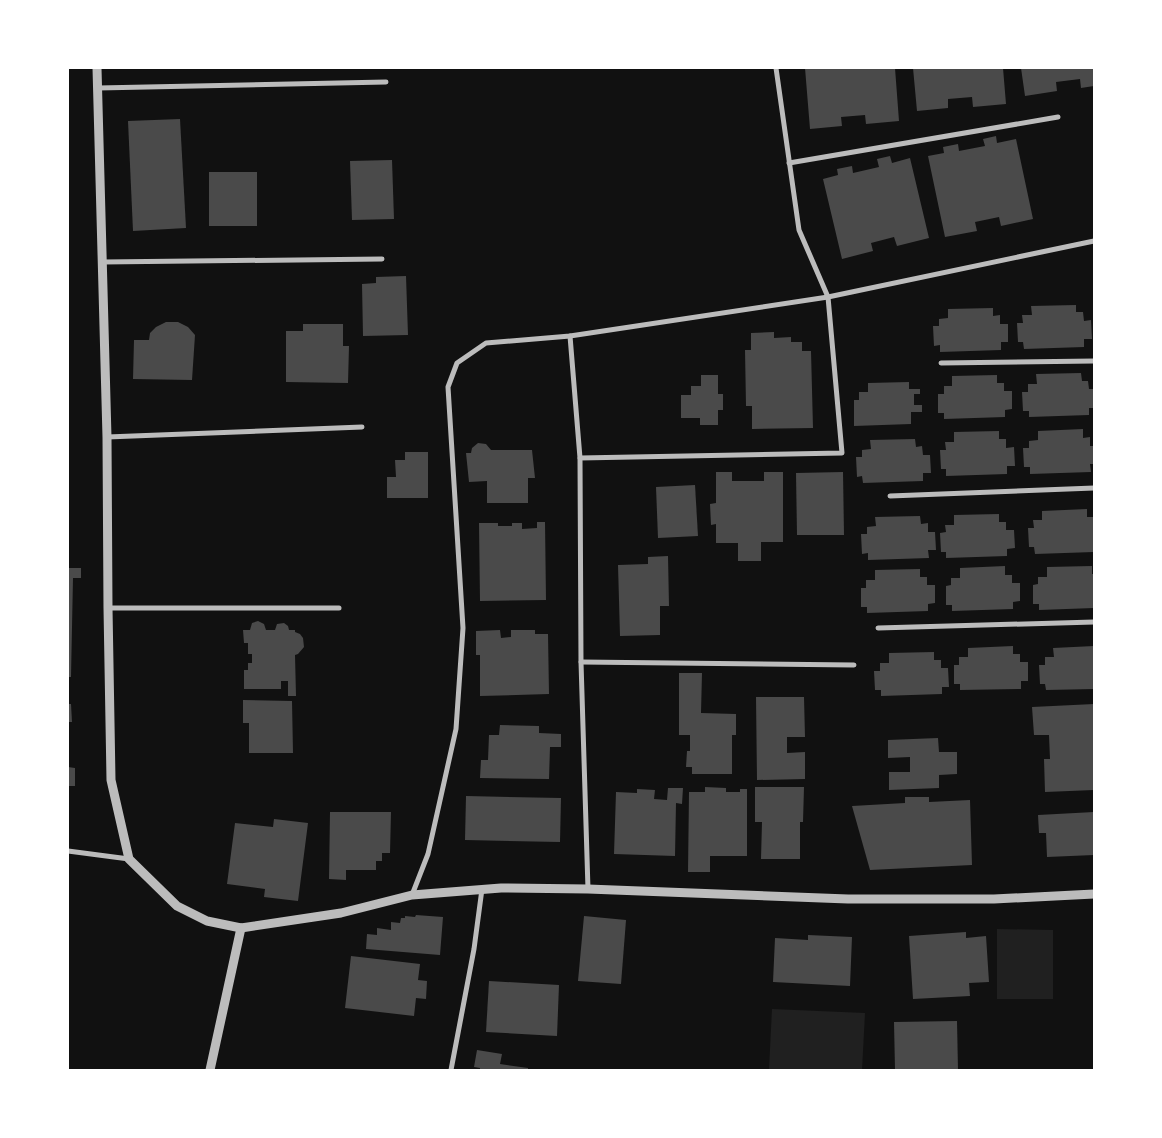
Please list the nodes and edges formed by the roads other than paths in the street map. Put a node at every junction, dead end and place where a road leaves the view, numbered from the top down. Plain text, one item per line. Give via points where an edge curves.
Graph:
1 (97, 68) edge
2 (776, 68) edge
3 (386, 82) dead end
4 (98, 88) junction
5 (1058, 117) dead end
6 (789, 163) junction
7 (1094, 241) edge
8 (382, 259) dead end
9 (103, 262) junction
10 (828, 298) junction
11 (570, 336) junction
12 (1094, 361) edge
13 (941, 363) dead end
14 (362, 428) dead end
15 (108, 436) junction
16 (580, 458) junction
17 (1094, 488) edge
18 (890, 496) dead end
19 (108, 608) junction
20 (339, 608) dead end
21 (1094, 622) edge
22 (878, 628) dead end
23 (581, 662) junction
24 (854, 665) dead end
25 (68, 851) edge
26 (129, 859) junction
27 (482, 889) junction
28 (588, 889) junction
29 (1094, 894) edge
30 (412, 895) junction
31 (241, 928) junction
32 (210, 1070) edge
33 (451, 1070) edge

1 - 4 street
2 - 6 street
3 - 4 street
4 - 9 street
5 - 6 street
6 - 10 street via 799,230
7 - 10 street
8 - 9 street
9 - 15 street
10 - 11 street
10 - 16 street via 842,453
11 - 16 street
11 - 30 street via 486,343 457,363 448,387 463,628 458,710 428,854
12 - 13 street
14 - 15 street
15 - 19 street
16 - 23 street
17 - 18 street
19 - 20 street
19 - 26 street via 111,780
21 - 22 street
23 - 24 street
23 - 28 street
25 - 26 street
26 - 31 street via 177,906 207,921
27 - 28 street
27 - 30 street
27 - 33 street
28 - 29 street via 848,899 994,899
30 - 31 street via 341,913
31 - 32 street

